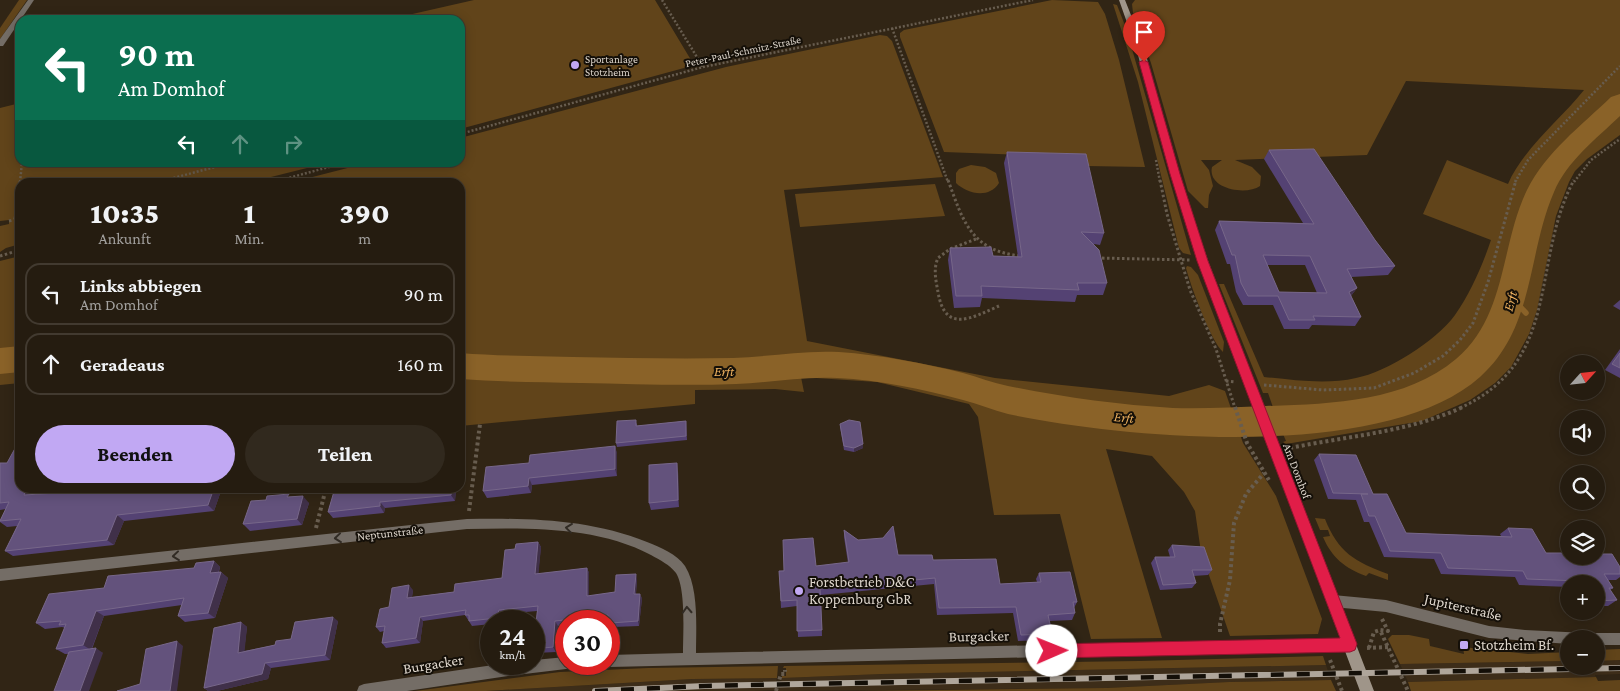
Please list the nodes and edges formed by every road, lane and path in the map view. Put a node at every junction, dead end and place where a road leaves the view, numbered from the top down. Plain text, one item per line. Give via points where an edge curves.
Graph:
1 (31, 0) edge
2 (662, 0) edge
3 (1033, 0) edge
4 (1122, 0) edge
5 (20, 15) edge
6 (15, 23) edge
7 (892, 28) junction
8 (0, 44) edge
9 (1620, 66) edge
10 (703, 67) junction
11 (465, 133) edge
12 (1620, 139) edge
13 (214, 167) edge
14 (328, 167) edge
15 (172, 178) edge
16 (287, 178) edge
17 (15, 219) edge
18 (9, 221) dead end
19 (976, 239) junction
20 (15, 252) edge
21 (0, 256) edge
22 (1028, 256) edge
23 (1095, 258) edge
24 (1203, 261) junction
25 (999, 306) dead end
26 (1250, 388) junction
27 (480, 424) dead end
28 (1273, 447) junction
29 (325, 493) edge
30 (467, 524) junction
31 (313, 541) junction
32 (0, 575) edge
33 (1333, 601) junction
34 (1374, 603) junction
35 (1380, 630) junction
36 (1560, 638) edge
37 (1605, 639) edge
38 (1620, 639) edge
39 (1324, 645) junction
40 (1350, 646) junction
41 (1225, 647) junction
42 (1389, 647) junction
43 (1369, 648) junction
44 (690, 659) junction
45 (620, 661) edge
46 (555, 664) edge
47 (780, 678) dead end
48 (364, 691) edge
49 (776, 691) edge
50 (1342, 691) edge
51 (1368, 691) edge
52 (1408, 691) edge

1 - 5 street
2 - 10 path
3 - 7 path, Peter-Paul-Schmitz-Straße
4 - 24 main road, Am Domhof via 1140,48
6 - 8 street
7 - 10 path, Peter-Paul-Schmitz-Straße
7 - 19 path via 963,222
9 - 26 path via 1528,160 1514,183 1474,323 1443,356 1414,373 1374,388
10 - 11 path, Peter-Paul-Schmitz-Straße
12 - 28 path via 1587,163 1576,176 1554,236 1540,312 1529,342 1513,369 1498,384 1470,403 1429,421
13 - 15 path
14 - 16 path
17 - 18 path
19 - 22 path via 1010,256
19 - 25 path via 938,258 935,267 939,306 948,318 958,320 969,319
20 - 21 path
23 - 24 path
24 - 26 main road, Am Domhof
26 - 28 main road, Am Domhof
26 - 41 path via 1226,381 1247,443 1264,473 1246,494 1234,523 1230,580 1220,624
27 - 30 path
28 - 33 main road, Am Domhof
29 - 31 path
30 -> 31 street, Neptunstraße
44 -> 30 street, Neptunstraße via 685,578 679,568 661,554 584,530 520,524
31 -> 32 street, Neptunstraße
33 - 34 street, Jupiterstraße
33 - 40 main road, Am Domhof
34 - 35 path via 1388,631
34 - 36 street, Jupiterstraße via 1489,632
35 - 42 path
35 - 43 path via 1374,632
37 - 38 street
39 - 40 street, Burgacker
39 - 41 street, Burgacker
39 - 50 path
40 - 43 path
40 - 51 main road, Am Domhof
41 - 44 street, Burgacker
42 - 43 path
42 - 52 path
44 - 45 street, Burgacker
46 - 48 street, Burgacker
47 - 49 path

